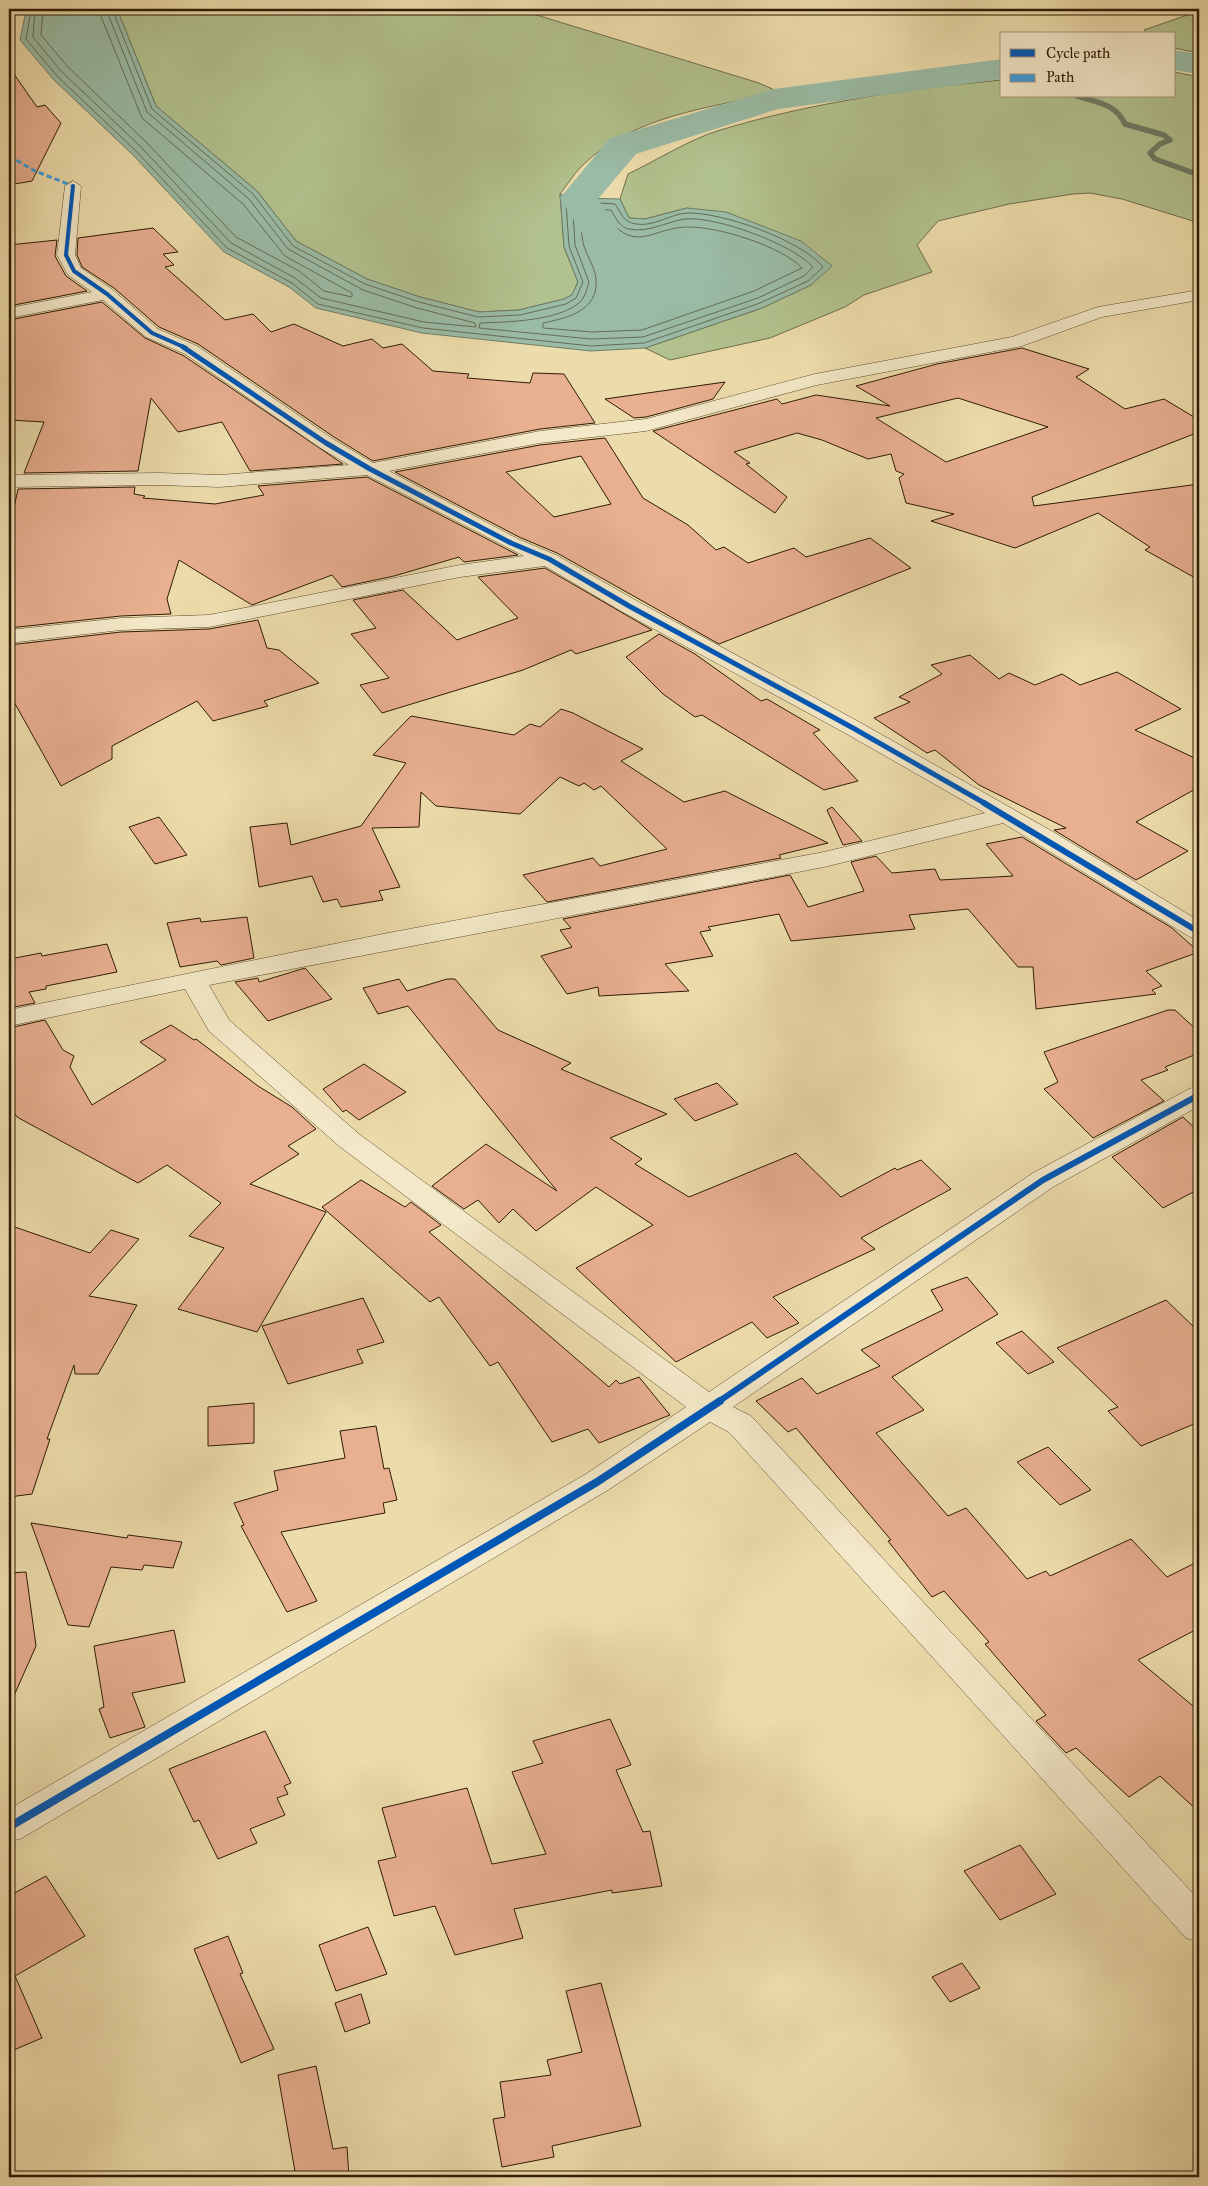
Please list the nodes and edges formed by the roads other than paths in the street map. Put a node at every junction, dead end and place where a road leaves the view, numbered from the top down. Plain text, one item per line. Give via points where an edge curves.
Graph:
1 (73, 186) dead end
2 (107, 294) junction
3 (1199, 295) edge
4 (9, 313) edge
5 (370, 469) junction
6 (9, 481) edge
7 (549, 559) junction
8 (9, 637) edge
9 (1006, 815) junction
10 (1199, 932) edge
11 (193, 980) junction
12 (9, 1018) edge
13 (1199, 1095) edge
14 (709, 1408) junction
15 (9, 1827) edge
16 (1199, 1926) edge

1 - 2 street via 66,255 74,271
2 - 4 street
2 - 5 street via 152,333 191,350 326,443
3 - 5 street via 1098,312 1016,342 815,380 646,426 540,438
5 - 6 street via 220,481
5 - 7 street via 510,543
7 - 8 street via 460,571 209,621 121,624
7 - 9 street
9 - 10 street
9 - 11 street via 944,833 703,882 356,946
11 - 12 street
11 - 14 street via 218,1025 349,1140
13 - 14 street via 1043,1180
14 - 15 street via 597,1482
14 - 16 street via 740,1424

